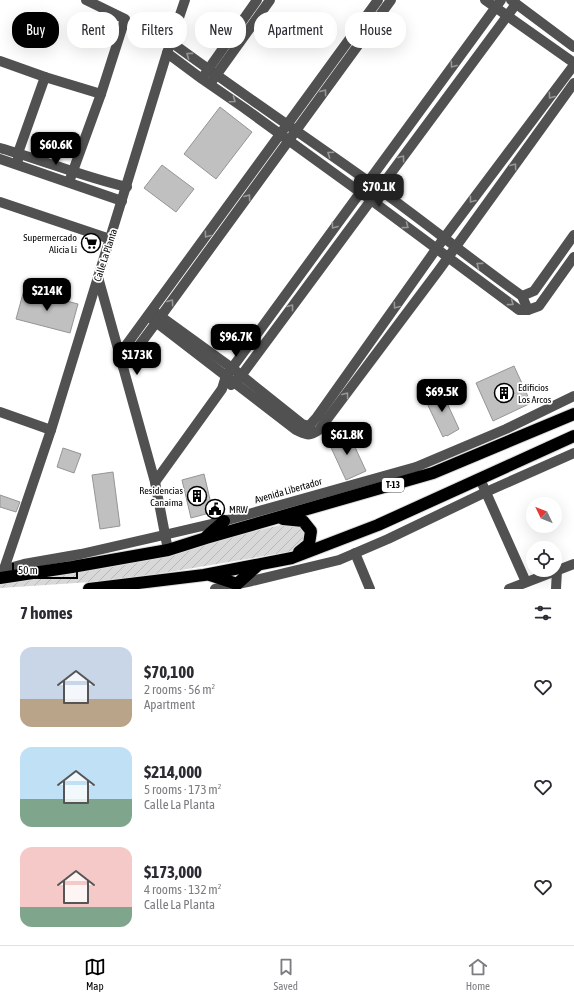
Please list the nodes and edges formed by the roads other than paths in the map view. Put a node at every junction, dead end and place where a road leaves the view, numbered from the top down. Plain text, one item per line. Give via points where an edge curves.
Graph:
1 (86, 0) edge
2 (185, 0) edge
3 (256, 0) edge
4 (270, 0) edge
5 (378, 0) edge
6 (391, 0) edge
7 (485, 0) edge
8 (514, 2) edge
9 (498, 4) edge
10 (181, 12) edge
11 (507, 16) junction
12 (574, 47) edge
13 (169, 48) edge
14 (179, 48) edge
15 (167, 53) junction
16 (0, 61) edge
17 (574, 64) edge
18 (208, 69) junction
19 (216, 76) junction
20 (45, 77) junction
21 (206, 82) junction
22 (574, 82) edge
23 (101, 94) junction
24 (292, 128) junction
25 (284, 138) junction
26 (0, 148) edge
27 (18, 153) junction
28 (0, 159) edge
29 (17, 164) junction
30 (73, 172) junction
31 (368, 181) junction
32 (69, 182) junction
33 (127, 186) junction
34 (379, 189) junction
35 (359, 192) junction
36 (371, 200) junction
37 (122, 201) junction
38 (0, 202) edge
39 (574, 235) edge
40 (444, 238) junction
41 (110, 239) junction
42 (456, 247) junction
43 (436, 248) junction
44 (574, 257) edge
45 (448, 258) junction
46 (98, 276) junction
47 (522, 296) junction
48 (528, 310) junction
49 (150, 313) junction
50 (159, 319) junction
51 (383, 325) junction
52 (394, 332) junction
53 (119, 355) junction
54 (123, 367) junction
55 (229, 372) junction
56 (238, 379) junction
57 (222, 389) junction
58 (574, 396) edge
59 (0, 412) edge
60 (574, 414) edge
61 (51, 430) junction
62 (310, 431) junction
63 (574, 436) edge
64 (574, 453) edge
65 (480, 479) junction
66 (155, 482) junction
67 (486, 492) junction
68 (277, 518) junction
69 (224, 521) junction
70 (164, 535) junction
71 (206, 538) junction
72 (168, 550) junction
73 (355, 553) junction
74 (292, 558) junction
75 (574, 564) edge
76 (258, 565) junction
77 (562, 568) edge
78 (208, 574) junction
79 (538, 577) edge
80 (556, 577) edge
81 (1, 578) edge
82 (526, 582) junction
83 (237, 584) junction
84 (89, 589) edge
85 (215, 589) edge
86 (370, 589) edge
87 (509, 589) edge
88 (556, 589) edge

1 - 23 street via 125,20
2 - 10 street, Calle La Planta
3 - 18 street
4 - 19 street
5 - 24 street
24 -> 6 street
7 - 9 street
8 - 11 street
8 - 12 street
9 - 11 street
9 -> 31 street
11 - 17 street
34 -> 11 street
13 - 15 street, Calle La Planta
18 -> 14 street
15 - 21 street
15 - 33 street, Calle La Planta
16 - 20 street
17 -> 40 street
18 - 19 street
18 - 21 street
19 - 21 street
19 - 24 street
20 - 23 street
20 - 27 street
21 -> 25 street
42 -> 22 street
23 - 30 street
24 - 25 street
31 -> 24 street
25 - 35 street
25 -> 49 street
50 -> 25 street
26 - 27 street
27 - 29 street
27 - 30 street
28 - 29 street
29 - 32 street
30 - 32 street
30 - 33 street
31 - 34 street
31 - 35 street
32 - 37 street
33 - 37 street, Calle La Planta
34 - 36 street
34 - 40 street
35 - 36 street
35 -> 55 street
36 -> 43 street
56 -> 36 street
37 - 41 street, Calle La Planta
38 - 41 street
39 - 47 street via 534,291
40 - 42 street
40 - 43 street
41 - 46 street, Calle La Planta
42 - 45 street
47 -> 42 street
43 - 45 street
43 -> 51 street
44 - 48 street via 539,306
45 -> 48 street via 519,310
45 - 52 street
46 - 53 street
46 - 61 street, Calle La Planta
47 - 48 street
49 - 50 street
49 - 53 street
50 - 54 street
50 - 55 street
51 - 52 street
51 - 62 street
62 -> 52 street via 319,430
53 - 54 street
54 - 66 street
55 - 56 street
55 - 57 street
56 - 57 street
56 - 62 street via 296,430 307,435
57 - 66 street
58 - 69 street, Avenida Libertador via 506,429 416,467
59 - 61 street
60 - 68 highway, T-13 via 434,473
61 - 81 street, Calle La Planta
63 - 65 highway, T-13
64 - 67 street
65 - 67 street
65 - 74 highway, T-13 via 378,525
66 - 70 street
67 - 73 street
67 - 82 street
68 - 71 highway, T-13
68 - 74 highway, T-13 via 303,521 311,531 309,544
69 - 70 street, Avenida Libertador
69 - 71 highway, T-13
70 - 72 street
70 - 81 street, Avenida Libertador via 24,564 13,567
71 - 72 highway, T-13
72 - 81 highway, T-13
73 - 83 street via 339,560
73 - 86 street
74 - 76 highway, T-13
75 - 77 street
76 - 78 highway, T-13
76 - 83 highway
78 - 83 highway
78 - 84 highway, T-13
79 - 82 street
80 - 88 street
82 - 87 street
83 - 85 street

